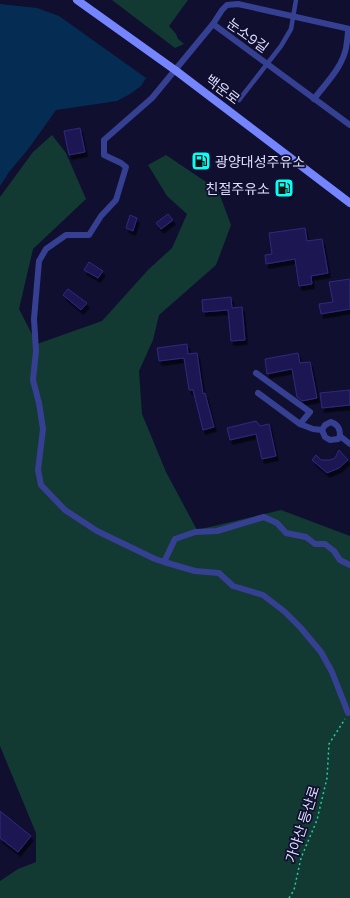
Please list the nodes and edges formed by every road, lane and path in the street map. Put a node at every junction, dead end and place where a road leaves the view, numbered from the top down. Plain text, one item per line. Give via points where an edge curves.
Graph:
1 (77, 0) edge
2 (296, 0) edge
3 (293, 16) junction
4 (213, 24) junction
5 (349, 29) edge
6 (267, 64) junction
7 (175, 70) junction
8 (314, 99) junction
9 (240, 100) dead end
10 (350, 125) edge
11 (350, 203) edge
12 (256, 373) dead end
13 (258, 393) dead end
14 (300, 424) junction
15 (322, 430) junction
16 (340, 436) junction
17 (350, 444) edge
18 (164, 562) junction
19 (350, 565) edge
20 (348, 713) joint
21 (289, 898) edge

1 - 7 main road, 백운로
2 - 3 street
3 - 4 street, 눈소9길 via 234,4 227,5
3 - 5 street, 눈소9길
3 - 6 street via 291,29
4 - 6 street, 눈소9길
4 - 7 street
5 - 8 street via 343,59
6 - 8 street, 눈소9길
6 - 9 street
7 - 11 main road, 백운로
7 - 18 street via 152,98 104,140 104,155 126,167 116,200 101,216 89,235 66,236 46,249 39,261 34,319 36,351 33,380 43,429 38,470 41,485 65,510 97,531
8 - 10 street, 눈소9길
12 - 14 street via 310,412
13 - 14 street
14 - 15 street
15 - 16 street via 325,437 330,440 338,439
15 - 16 street via 331,422 337,425
16 - 17 street
18 - 19 street via 174,539 195,532 217,531 264,517 277,523 286,533 306,537 315,544 325,544 340,560
18 - 20 street via 196,571 219,573 233,586 263,595 285,612 321,652
20 - 21 path, 가야산 등산로 via 329,744 327,778 317,820 301,858 294,890

